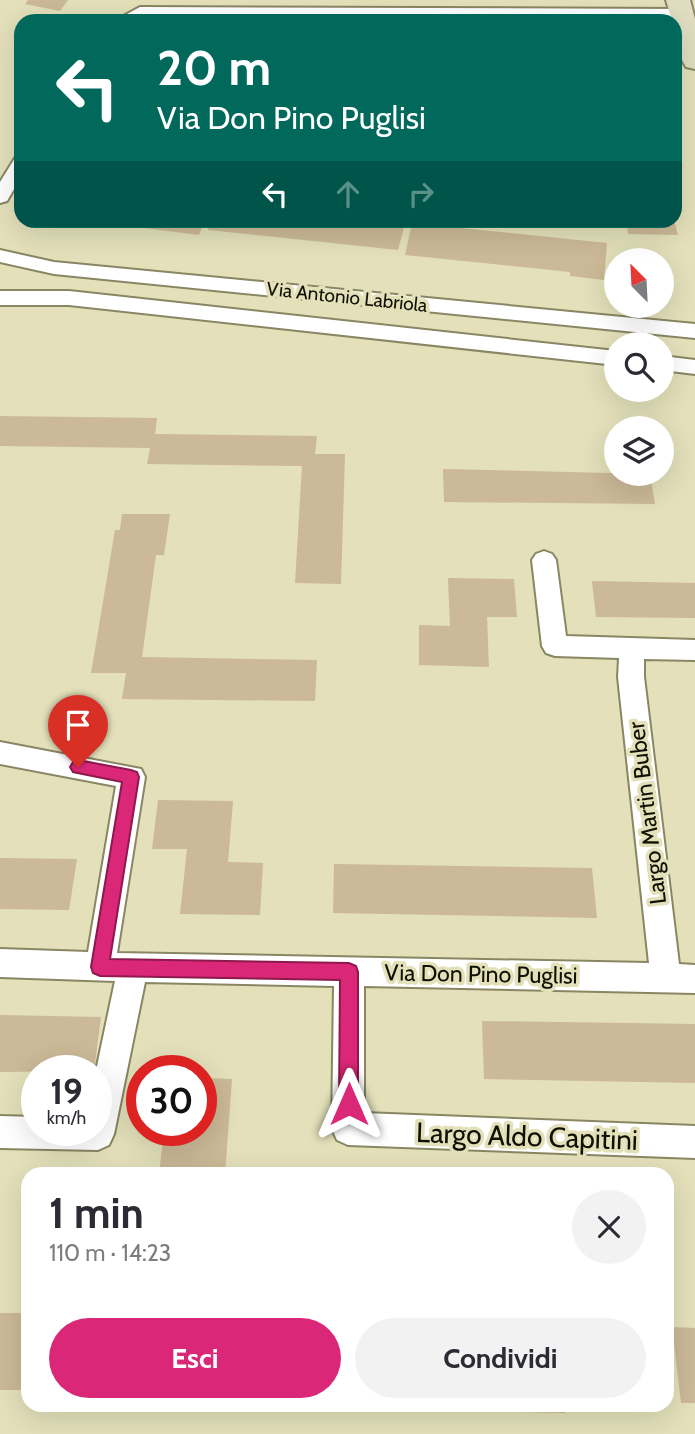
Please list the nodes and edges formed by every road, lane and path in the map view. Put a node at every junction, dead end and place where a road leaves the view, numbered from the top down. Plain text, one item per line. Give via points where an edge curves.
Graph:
1 (680, 7) edge
2 (136, 14) edge
3 (682, 14) edge
4 (695, 62) edge
5 (14, 174) edge
6 (0, 197) edge
7 (0, 256) edge
8 (0, 298) edge
9 (695, 331) edge
10 (604, 357) edge
11 (674, 364) edge
12 (695, 367) edge
13 (544, 560) dead end
14 (632, 649) junction
15 (695, 650) edge
16 (0, 753) edge
17 (0, 963) edge
18 (100, 967) junction
19 (133, 968) junction
20 (349, 972) junction
21 (680, 979) edge
22 (0, 1132) edge
23 (695, 1142) edge

1 - 2 street
3 - 4 street
5 - 6 street
7 - 9 street, Via Antonio Labriola via 54,268
8 - 10 street, Via Antonio Labriola via 69,298
11 - 12 street
13 - 14 street via 555,646
14 - 15 street
14 - 21 street, Largo Martin Buber via 631,677
16 - 18 street via 131,777
17 - 18 street, Via Don Pino Puglisi
18 - 19 street, Via Don Pino Puglisi
19 - 20 street, Via Don Pino Puglisi
19 - 22 street via 98,1134
20 - 21 street, Via Don Pino Puglisi
20 - 23 street, Largo Aldo Capitini via 348,1129

